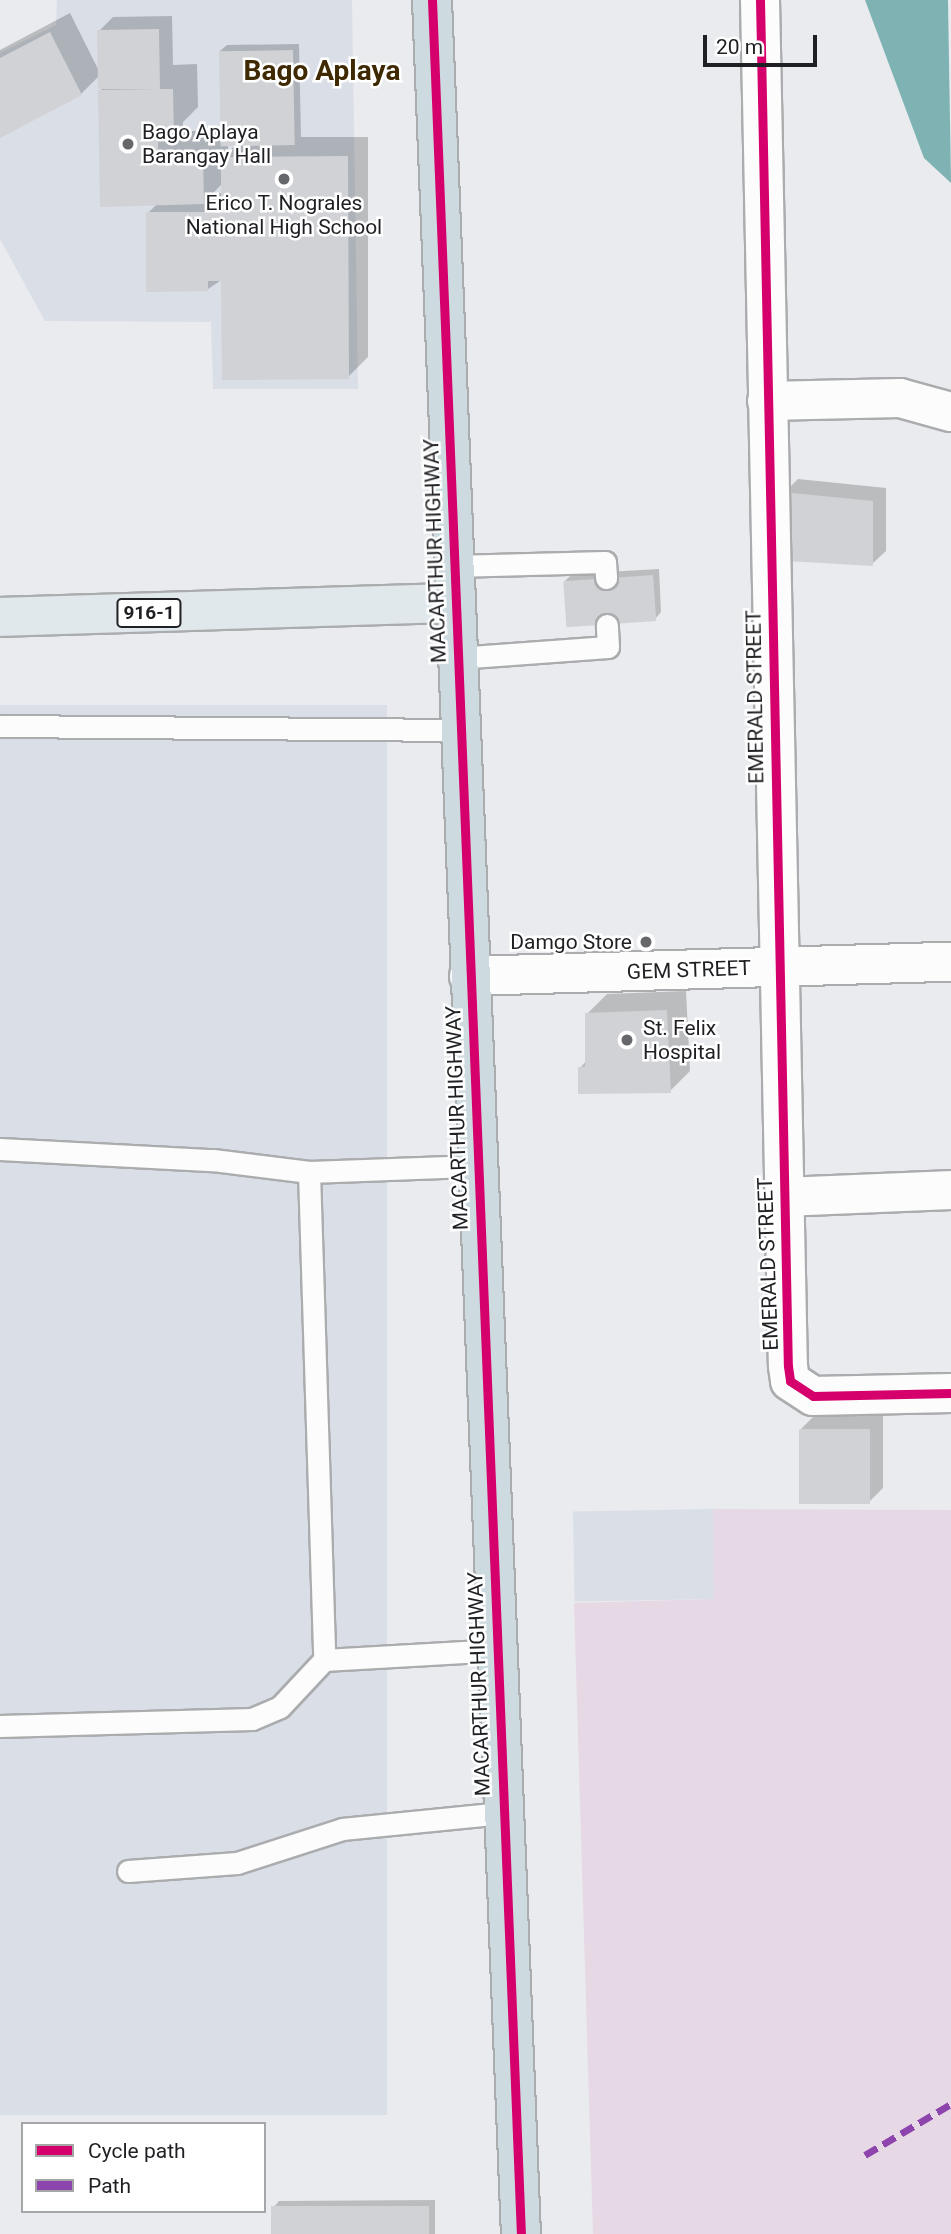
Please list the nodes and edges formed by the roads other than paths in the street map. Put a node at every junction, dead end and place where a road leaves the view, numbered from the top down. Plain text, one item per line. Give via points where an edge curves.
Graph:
1 (432, 0) edge
2 (760, 0) edge
3 (767, 401) junction
4 (951, 412) edge
5 (453, 566) junction
6 (606, 578) dead end
7 (454, 603) junction
8 (0, 617) edge
9 (607, 625) dead end
10 (457, 658) junction
11 (0, 726) edge
12 (460, 730) junction
13 (951, 962) edge
14 (777, 967) junction
15 (469, 976) junction
16 (0, 1149) edge
17 (476, 1166) junction
18 (309, 1172) junction
19 (951, 1190) edge
20 (783, 1197) junction
21 (951, 1393) edge
22 (495, 1650) junction
23 (324, 1660) junction
24 (0, 1726) edge
25 (502, 1813) junction
26 (128, 1871) dead end
27 (521, 2234) edge

1 - 5 highway, MACARTHUR HIGHWAY
2 - 3 street, EMERALD STREET
3 - 4 street via 900,398
3 - 14 street, EMERALD STREET
5 - 6 lane via 605,562
5 - 7 highway, MACARTHUR HIGHWAY
7 - 8 main road, 916-1
7 - 10 highway, MACARTHUR HIGHWAY
9 - 10 lane via 608,647
10 - 12 highway, MACARTHUR HIGHWAY
11 - 12 lane
12 - 15 highway, MACARTHUR HIGHWAY
13 - 14 street, GEM STREET
14 - 15 street, GEM STREET
14 - 20 street, EMERALD STREET
15 - 17 highway, MACARTHUR HIGHWAY
16 - 18 lane via 213,1160
17 - 18 lane
17 - 22 highway, MACARTHUR HIGHWAY
18 - 23 lane
19 - 20 street
20 - 21 street, EMERALD STREET via 790,1381 828,1398
22 - 23 lane
22 - 25 highway, MACARTHUR HIGHWAY
23 - 24 lane via 280,1707 252,1719
25 - 26 lane via 342,1829 237,1863
25 - 27 highway, MACARTHUR HIGHWAY

